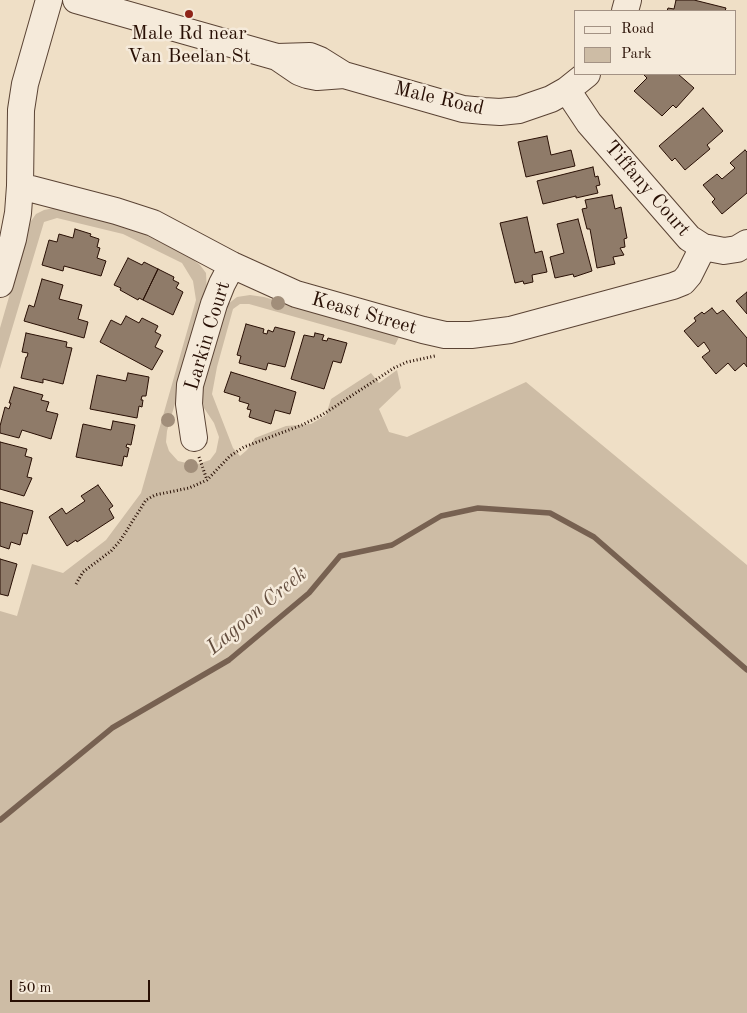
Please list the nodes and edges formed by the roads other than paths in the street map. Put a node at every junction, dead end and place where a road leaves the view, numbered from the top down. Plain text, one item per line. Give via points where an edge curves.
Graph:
1 (49, 0) edge
2 (76, 0) edge
3 (586, 75) edge
4 (566, 90) junction
5 (20, 186) junction
6 (747, 243) edge
7 (703, 248) junction
8 (232, 265) junction
9 (0, 284) edge
10 (194, 438) dead end

1 - 5 street via 25,84 21,110
2 - 4 street, Male Road via 277,57 307,75 344,75 463,108 519,110
3 - 4 street, Male Road
4 - 7 street, Tiffany Court via 589,123 668,215
5 - 8 street, Keast Street via 153,223
5 - 9 street via 13,239
6 - 7 street, Tiffany Court via 724,251
7 - 8 street, Keast Street via 689,275 673,286 510,330 471,335 445,335 423,330 296,294
8 - 10 street, Larkin Court via 214,304 190,384

